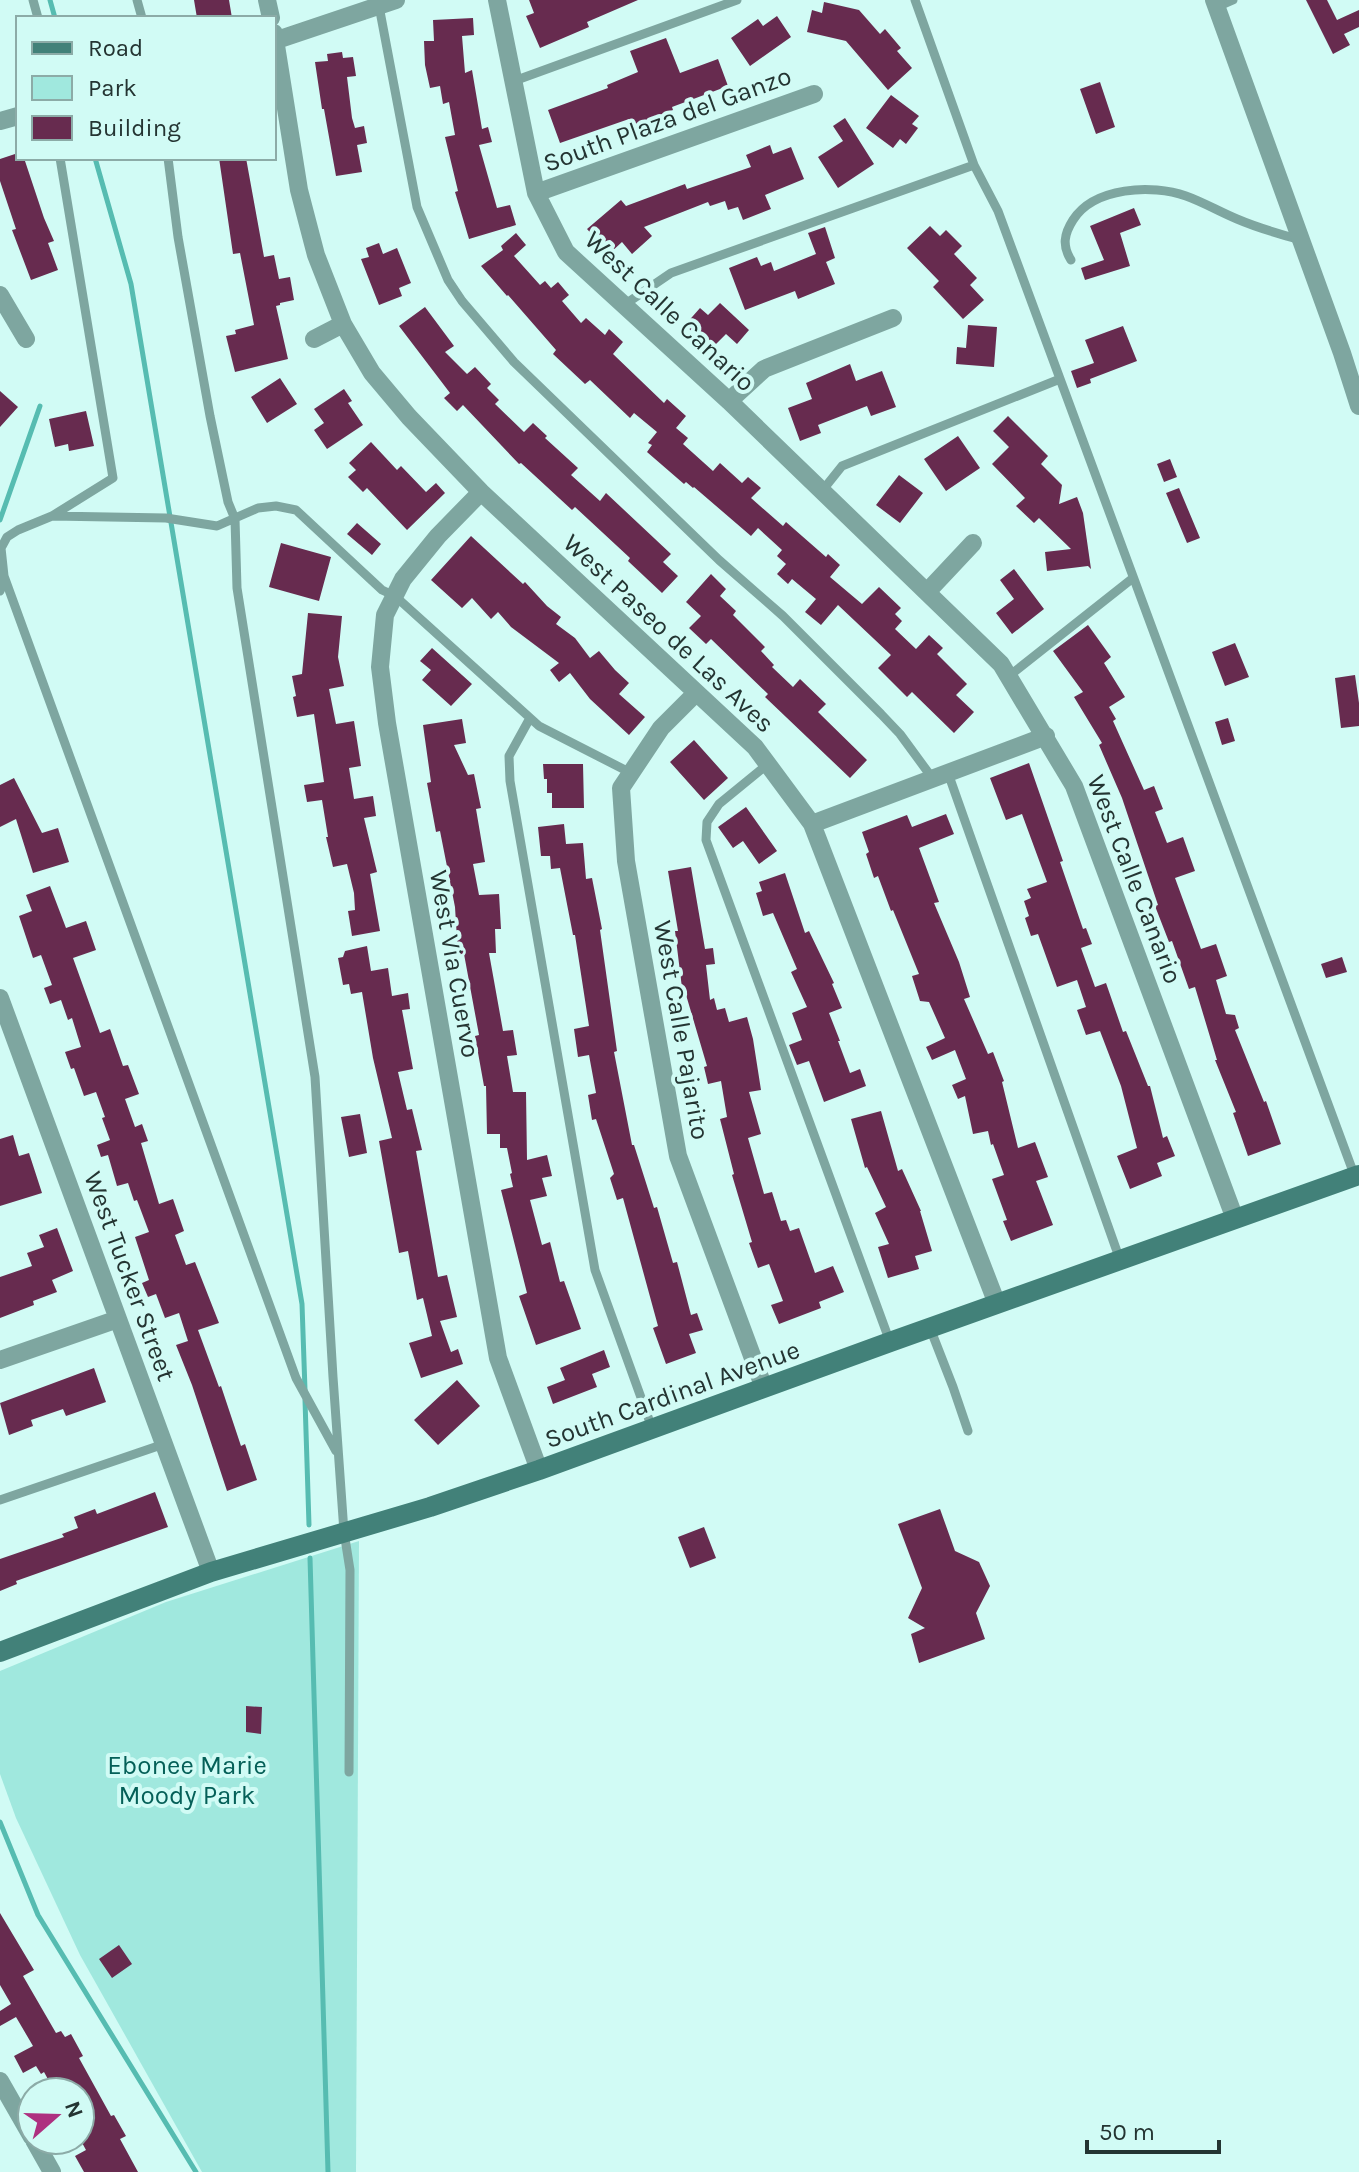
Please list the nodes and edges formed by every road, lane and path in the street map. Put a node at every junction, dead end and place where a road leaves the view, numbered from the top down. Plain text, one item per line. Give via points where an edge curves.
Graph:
1 (497, 0) edge
2 (737, 0) edge
3 (915, 0) edge
4 (1221, 2) edge
5 (388, 3) edge
6 (276, 38) edge
7 (276, 44) edge
8 (514, 81) junction
9 (814, 94) dead end
10 (60, 160) edge
11 (168, 160) edge
12 (974, 165) junction
13 (536, 193) junction
14 (1301, 240) junction
15 (1071, 260) dead end
16 (0, 295) edge
17 (624, 305) junction
18 (893, 318) dead end
19 (343, 324) junction
20 (26, 339) dead end
21 (314, 339) dead end
22 (1060, 379) junction
23 (1357, 394) edge
24 (729, 401) junction
25 (822, 491) junction
26 (481, 492) junction
27 (52, 516) junction
28 (235, 519) junction
29 (3, 537) edge
30 (973, 543) dead end
31 (4, 576) junction
32 (1133, 578) junction
33 (0, 591) edge
34 (927, 592) junction
35 (395, 596) junction
36 (1009, 676) junction
37 (696, 693) junction
38 (530, 718) junction
39 (1046, 736) junction
40 (768, 764) junction
41 (631, 773) junction
42 (940, 776) junction
43 (812, 824) junction
44 (0, 998) edge
45 (1357, 1176) edge
46 (1235, 1219) junction
47 (1120, 1260) junction
48 (997, 1304) junction
49 (118, 1319) junction
50 (930, 1328) junction
51 (890, 1342) junction
52 (0, 1360) edge
53 (764, 1388) junction
54 (652, 1429) junction
55 (968, 1431) dead end
56 (164, 1444) junction
57 (339, 1457) junction
58 (539, 1470) junction
59 (0, 1500) edge
60 (344, 1532) junction
61 (211, 1572) junction
62 (0, 1652) edge
63 (349, 1772) dead end
64 (0, 2081) edge
65 (16, 2109) edge

1 - 8 street, West Calle Canario
2 - 8 lane
3 - 12 lane
4 - 14 street
5 - 6 street
5 - 42 lane via 417,207 462,301 514,362 783,616
7 - 19 street, West Paseo de Las Aves via 299,190 316,255
8 - 13 street, West Calle Canario
9 - 13 street, South Plaza del Ganzo
10 - 27 lane via 113,478
11 - 28 lane via 210,416
12 - 17 lane via 671,273
12 - 22 lane via 998,211
13 - 17 street, West Calle Canario via 566,252
14 - 15 lane via 1185,196 1130,191 1103,196 1077,214 1064,240
14 - 23 street
16 - 20 street
17 - 24 street, West Calle Canario
18 - 24 street via 764,369
19 - 21 street
19 - 26 street, West Paseo de Las Aves via 372,373
22 - 25 lane via 842,466
22 - 32 lane
24 - 25 street, West Calle Canario
25 - 34 street, West Calle Canario
26 - 35 street, West Via Cuervo via 438,536
26 - 37 street, West Paseo de Las Aves
27 - 28 lane via 166,518 217,526
27 - 29 lane
28 - 35 lane via 258,508 296,510
28 - 57 lane via 237,588 315,1077
29 - 31 lane
30 - 34 street
31 - 33 lane
31 - 57 lane via 296,1378
32 - 36 lane
32 - 45 lane
34 - 36 street, West Calle Canario
35 - 38 lane
35 - 58 street, West Via Cuervo via 385,615 380,667 387,723 498,1358
36 - 39 street, West Calle Canario
37 - 40 street, West Paseo de Las Aves
37 - 41 street, West Calle Pajarito via 661,728
38 - 41 lane
38 - 54 lane via 509,756 513,796 595,1270
39 - 42 street
39 - 46 street, West Calle Canario via 1074,786
40 - 43 street, West Paseo de Las Aves
40 - 51 lane via 719,804 707,822 706,840
41 - 53 street, West Calle Pajarito via 621,788 626,861 678,1156
42 - 43 street
42 - 47 lane
43 - 48 street, West Paseo de Las Aves
44 - 49 street, West Tucker Street
45 - 46 main road, South Cardinal Avenue
46 - 47 main road, South Cardinal Avenue
47 - 48 main road, South Cardinal Avenue
48 - 50 main road, South Cardinal Avenue
49 - 52 street
49 - 56 street, West Tucker Street
50 - 51 main road, South Cardinal Avenue
50 - 55 lane
51 - 53 main road, South Cardinal Avenue
53 - 54 main road, South Cardinal Avenue
54 - 58 main road, South Cardinal Avenue
56 - 59 lane
56 - 61 street, West Tucker Street
57 - 60 lane
58 - 60 main road, South Cardinal Avenue
60 - 61 main road, South Cardinal Avenue
60 - 63 lane via 350,1570
61 - 62 main road, South Cardinal Avenue
64 - 65 street

